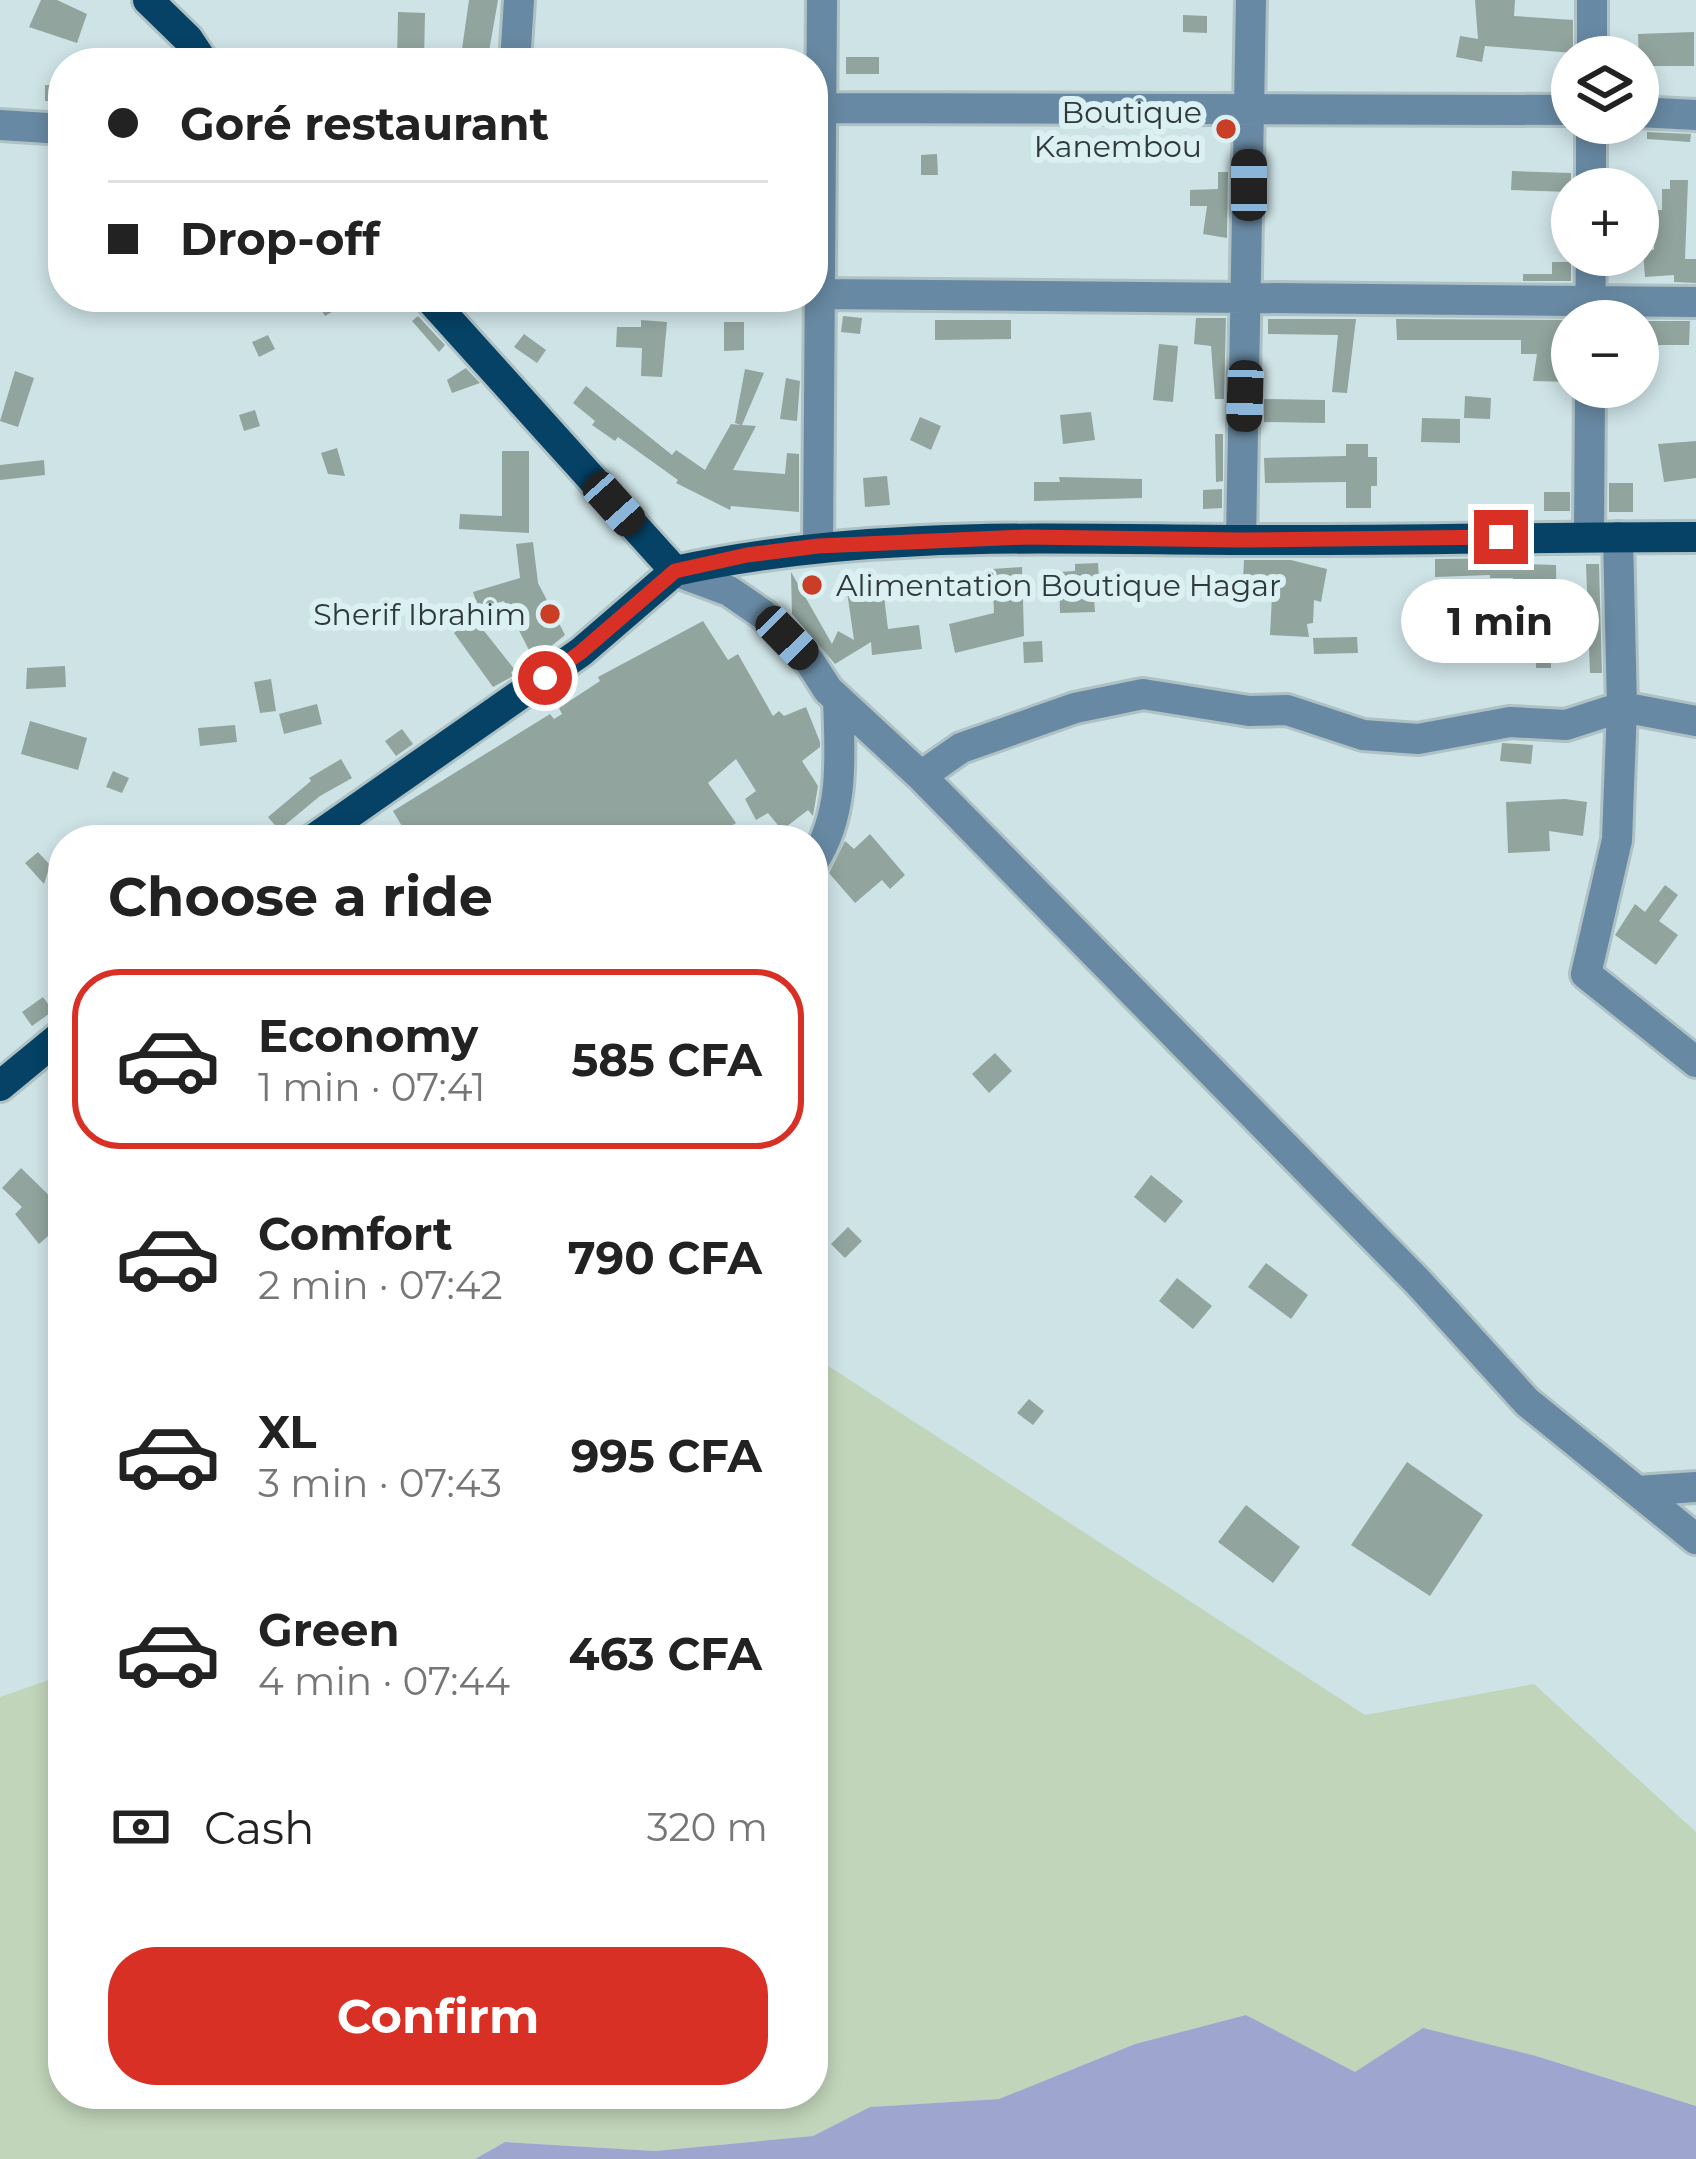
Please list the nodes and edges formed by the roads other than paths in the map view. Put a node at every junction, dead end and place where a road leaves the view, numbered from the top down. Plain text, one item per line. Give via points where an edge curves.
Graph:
1 (148, 0) edge
2 (519, 0) edge
3 (822, 0) edge
4 (1251, 0) edge
5 (1592, 0) edge
6 (1592, 36) edge
7 (194, 48) edge
8 (516, 48) edge
9 (820, 48) edge
10 (828, 108) edge
11 (1250, 108) junction
12 (1551, 110) edge
13 (1659, 113) edge
14 (1696, 115) edge
15 (0, 125) edge
16 (48, 128) edge
17 (828, 295) edge
18 (1247, 301) junction
19 (1696, 302) edge
20 (1659, 305) edge
21 (1551, 310) edge
22 (442, 312) edge
23 (819, 312) edge
24 (1592, 408) edge
25 (1603, 537) junction
26 (1696, 538) edge
27 (1240, 540) junction
28 (818, 546) junction
29 (675, 571) junction
30 (838, 699) junction
31 (1622, 707) junction
32 (1696, 721) edge
33 (921, 776) junction
34 (333, 825) edge
35 (828, 830) edge
36 (48, 1046) edge
37 (1696, 1062) edge
38 (0, 1086) edge
39 (1696, 1486) edge
40 (1637, 1491) junction
41 (1696, 1539) edge

1 - 7 main road
2 - 8 street
3 - 9 street
4 - 11 street
5 - 6 street
10 - 11 street
11 - 12 street
11 - 18 street
13 - 14 street
15 - 16 street
17 - 18 street
18 - 21 street
18 - 27 street
19 - 20 street
22 - 29 main road
23 - 28 street
24 - 25 street
25 - 26 main road
25 - 27 main road
25 - 31 street
27 - 28 main road via 1026,537
28 - 29 main road
29 - 30 street via 729,591 764,615
29 - 34 main road via 581,652
30 - 33 street
30 - 35 street via 838,789
31 - 32 street
31 - 33 street via 1565,725 1510,722 1418,739 1363,735 1288,710 1143,694 1075,708 962,748
31 - 37 street via 1617,840 1586,974
33 - 40 street via 1527,1402
36 - 38 main road
39 - 40 street
40 - 41 street

